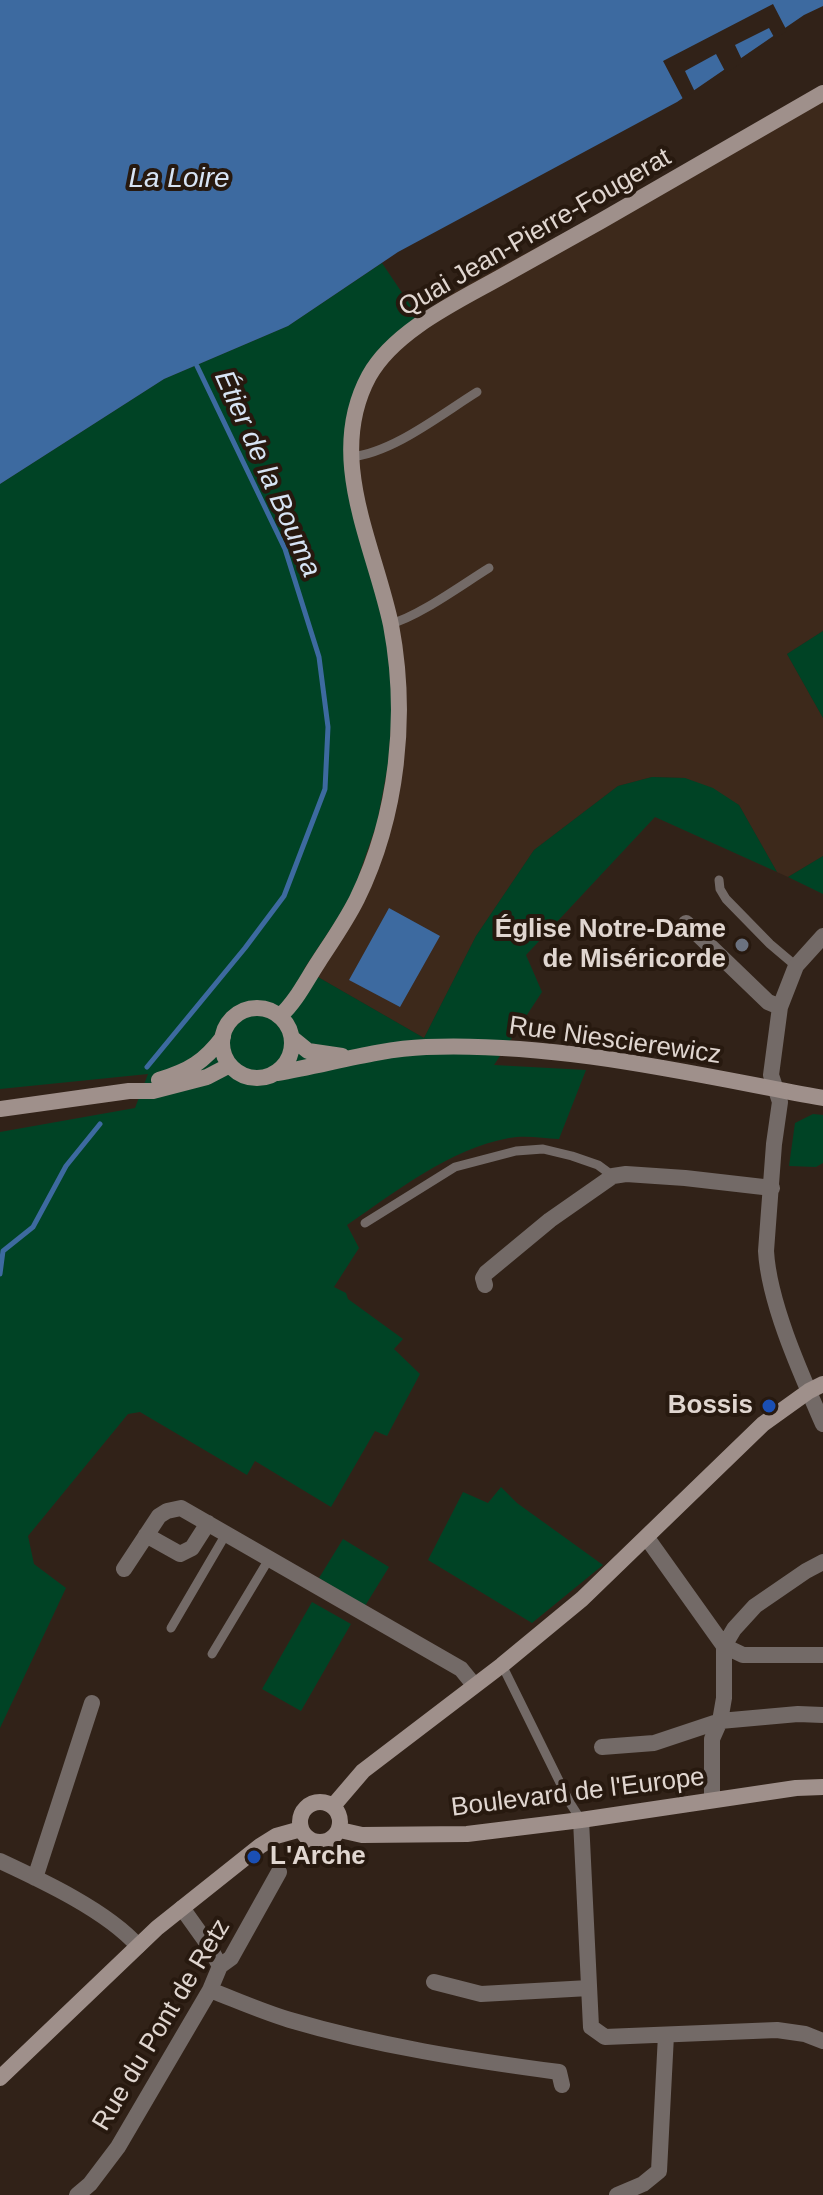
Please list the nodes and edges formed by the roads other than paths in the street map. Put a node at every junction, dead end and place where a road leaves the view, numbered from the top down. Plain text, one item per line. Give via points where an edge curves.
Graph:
1 (823, 93) edge
2 (477, 392) dead end
3 (351, 457) junction
4 (489, 568) dead end
5 (390, 624) junction
6 (719, 880) dead end
7 (686, 923) dead end
8 (823, 936) edge
9 (796, 966) junction
10 (780, 1007) junction
11 (280, 1016) junction
12 (223, 1037) junction
13 (292, 1038) junction
14 (351, 1057) junction
15 (230, 1065) junction
16 (277, 1073) junction
17 (776, 1089) junction
18 (129, 1091) junction
19 (823, 1098) edge
20 (0, 1109) edge
21 (613, 1176) junction
22 (772, 1188) junction
23 (365, 1223) dead end
24 (485, 1285) dead end
25 (816, 1388) edge
26 (823, 1424) edge
27 (208, 1523) junction
28 (226, 1534) junction
29 (146, 1535) junction
30 (647, 1538) junction
31 (269, 1559) junction
32 (823, 1562) edge
33 (124, 1569) dead end
34 (171, 1628) dead end
35 (724, 1646) junction
36 (212, 1654) dead end
37 (823, 1655) edge
38 (502, 1665) junction
39 (474, 1685) junction
40 (92, 1703) dead end
41 (823, 1715) edge
42 (720, 1721) junction
43 (602, 1747) dead end
44 (823, 1787) edge
45 (712, 1800) junction
46 (333, 1806) junction
47 (581, 1820) junction
48 (301, 1829) junction
49 (340, 1830) junction
50 (0, 1861) edge
51 (279, 1872) dead end
52 (35, 1878) junction
53 (182, 1908) junction
54 (138, 1946) junction
55 (220, 1966) junction
56 (434, 1982) dead end
57 (589, 1988) junction
58 (210, 1990) junction
59 (666, 2035) junction
60 (823, 2041) edge
61 (0, 2078) edge
62 (562, 2085) dead end
63 (77, 2195) edge
64 (617, 2195) edge

1 - 3 street, Quai Jean-Pierre-Fougerat via 420,325 369,376 358,406
2 - 3 lane via 388,448
3 - 5 street, Quai Jean-Pierre-Fougerat via 352,479
4 - 5 lane
5 - 11 street, Quai Jean-Pierre-Fougerat via 398,744 389,806 357,898
6 - 9 lane via 726,899
7 - 10 street via 768,1002
8 - 9 street
9 - 10 street
10 - 17 street via 771,1075
11 - 12 street via 262,1008 242,1011
11 - 13 street
12 - 15 street
12 - 18 street via 190,1069
13 - 14 street, Rue Niescierewicz via 312,1052
13 - 16 street via 290,1055
14 - 16 street, Rue Niescierewicz
14 - 17 street, Rue Niescierewicz via 425,1047 534,1049
15 - 16 street via 250,1077
15 - 18 street via 172,1087
17 - 19 street, Rue Niescierewicz
17 - 22 street via 780,1102
18 - 20 street
21 - 22 street
21 - 23 lane via 572,1156 543,1149 516,1151 455,1167
21 - 24 street via 486,1273
22 - 25 street via 767,1267
25 - 26 street
25 - 30 street via 763,1424
27 - 28 street
27 - 29 street via 174,1509 159,1516
27 - 29 street via 192,1548 180,1554
28 - 31 street
28 - 34 lane
29 - 33 street
30 - 35 street
30 - 38 street
31 - 36 lane
31 - 39 street via 461,1669
32 - 35 street via 755,1606
35 - 37 street via 743,1655
35 - 42 street
38 - 39 street
38 - 47 lane
39 - 46 street via 363,1771
40 - 52 street
41 - 42 street
42 - 43 street via 654,1743
42 - 45 street via 712,1739
44 - 45 street, Boulevard de l'Europe
45 - 47 street, Boulevard de l'Europe
46 - 48 street via 321,1801 308,1805
46 - 49 street
47 - 49 street, Boulevard de l'Europe via 467,1834 362,1835
47 - 57 street
48 - 49 street via 310,1840 324,1842
48 - 53 street via 260,1846
50 - 52 street
51 - 55 street, Rue du Pont de Retz via 231,1958
52 - 54 street via 124,1930
53 - 54 street
53 - 55 street
54 - 61 street
55 - 58 street, Rue du Pont de Retz
56 - 57 street via 481,1994
57 - 59 street via 591,2027 605,2037
58 - 62 street via 287,2019 373,2042 559,2072
58 - 63 street, Rue du Pont de Retz via 118,2147
59 - 60 street via 777,2030
59 - 64 street via 659,2171

